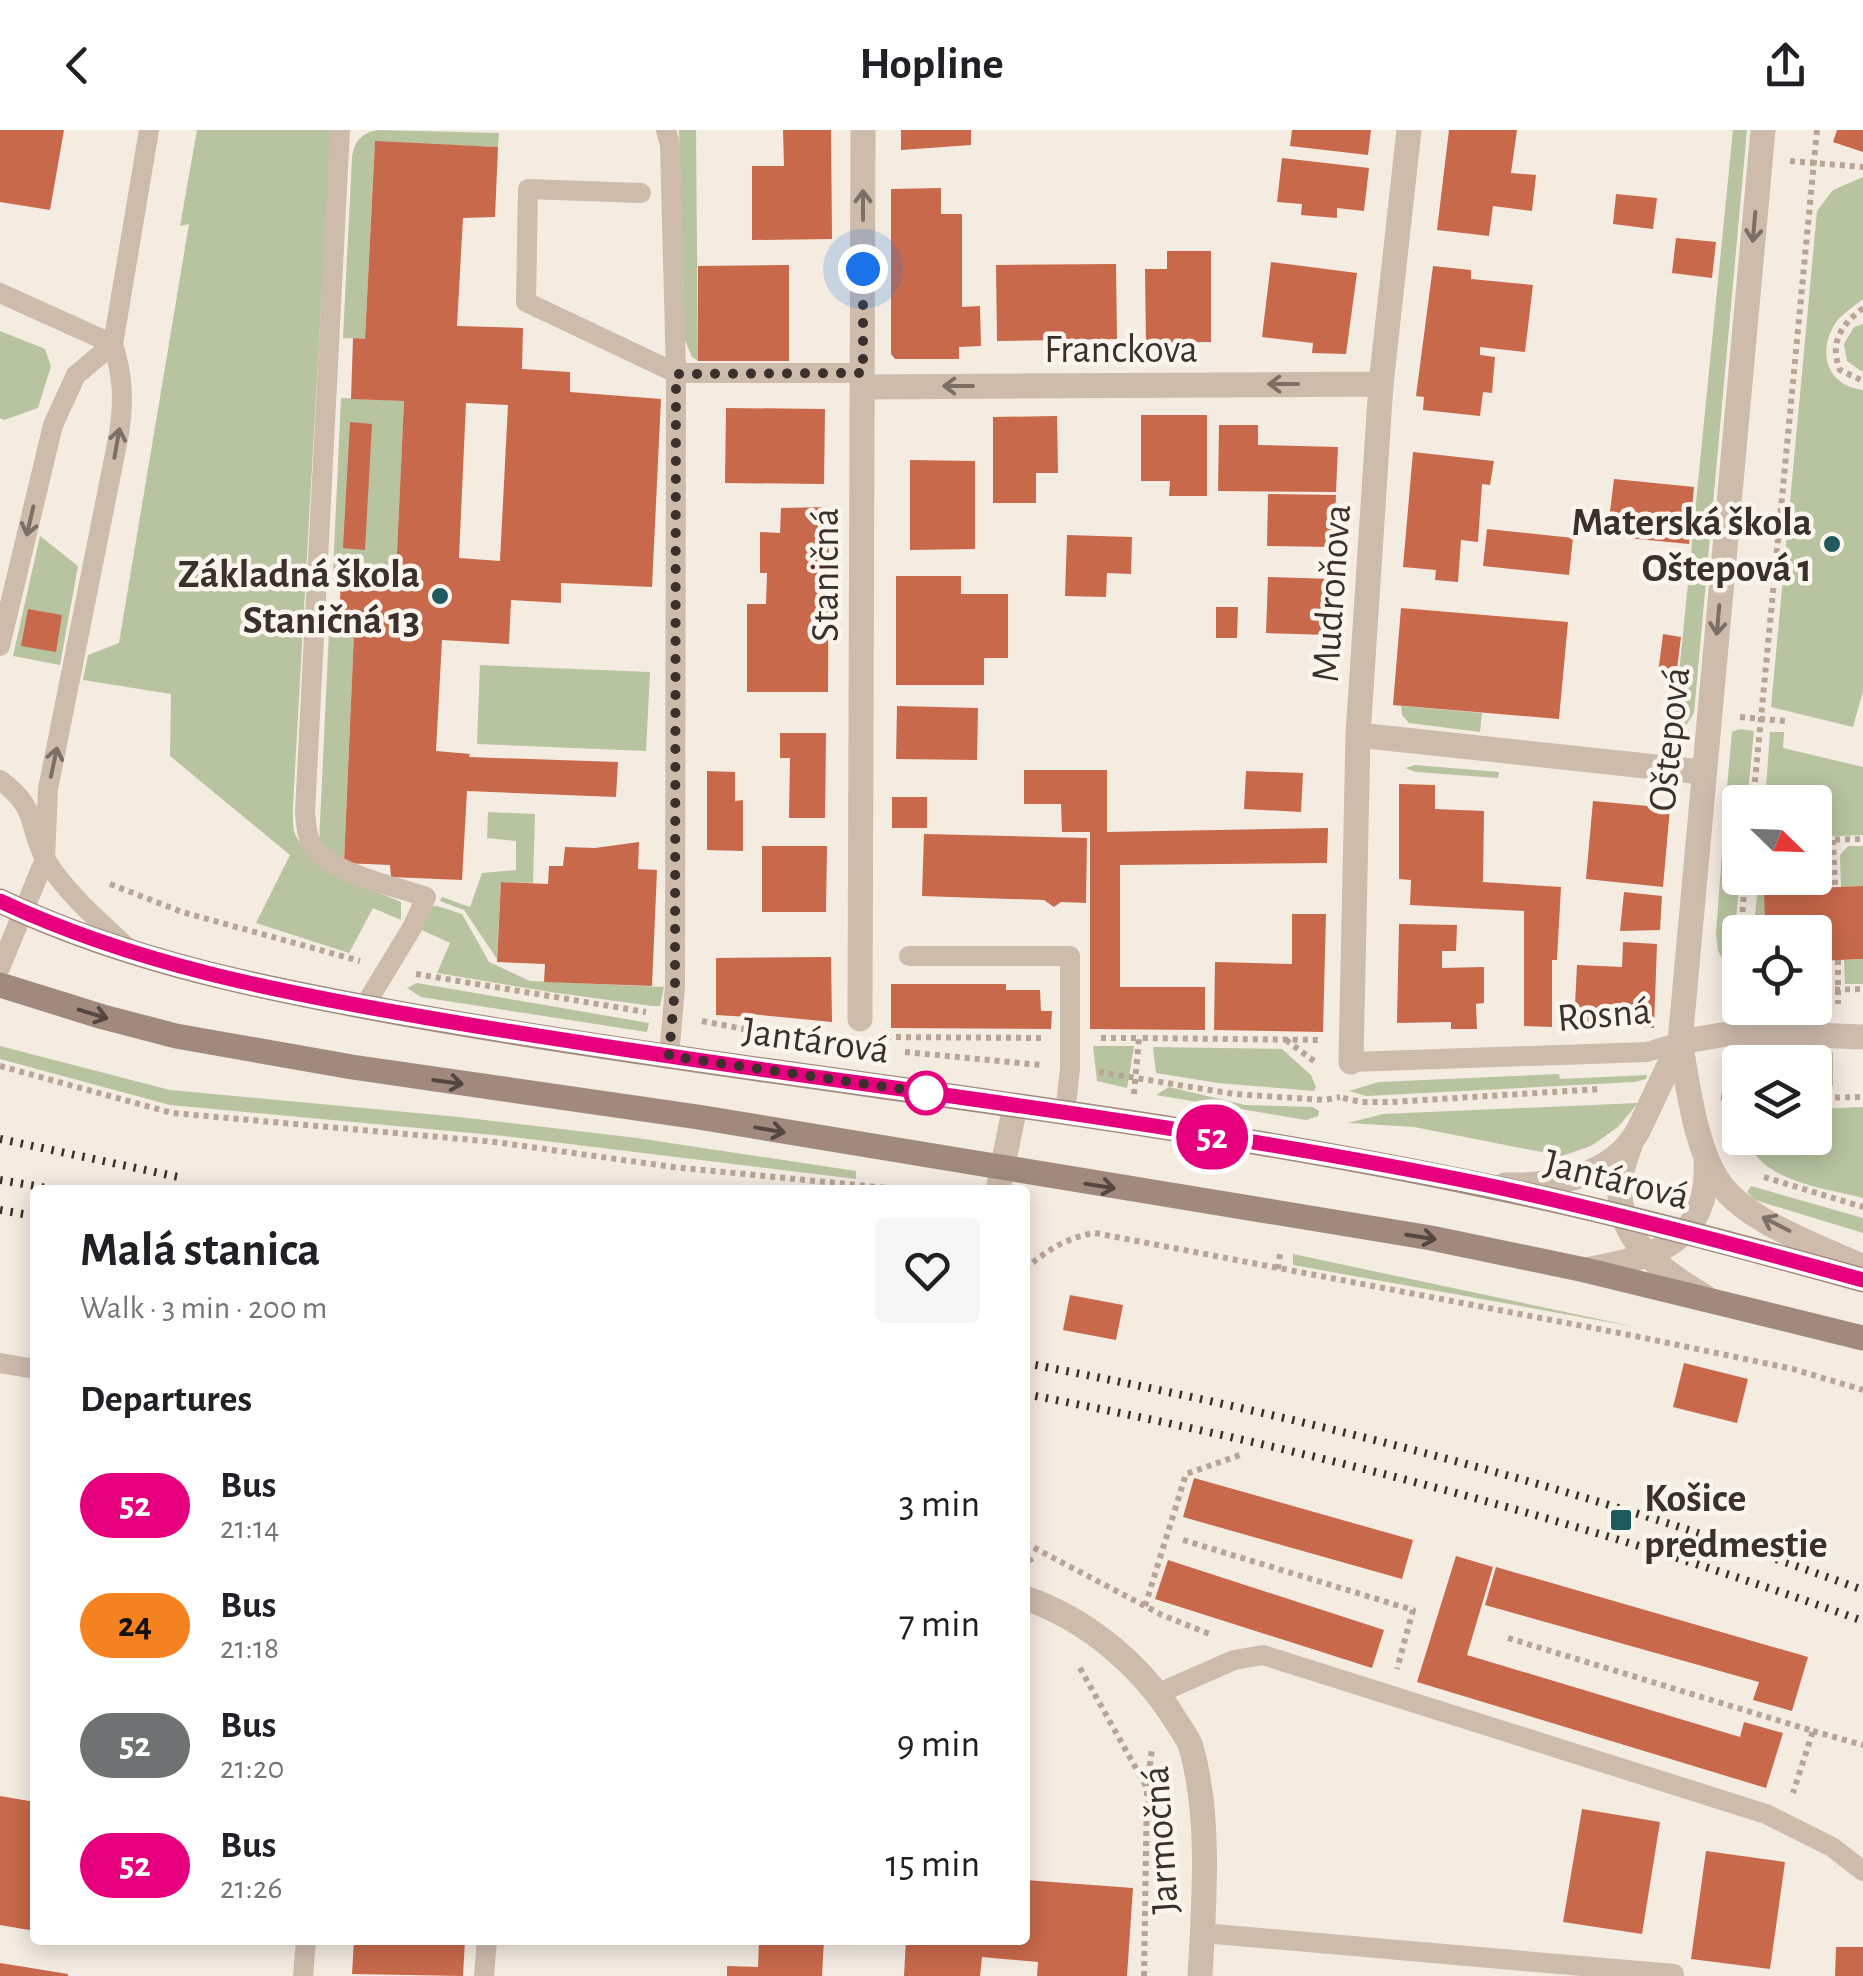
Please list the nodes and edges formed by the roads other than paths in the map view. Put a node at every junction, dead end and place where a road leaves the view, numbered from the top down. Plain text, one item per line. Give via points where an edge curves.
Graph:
1 (149, 130) edge
2 (340, 130) edge
3 (666, 130) edge
4 (863, 130) edge
5 (1409, 130) edge
6 (1762, 130) edge
7 (640, 193) dead end
8 (0, 294) edge
9 (113, 344) junction
10 (676, 374) junction
11 (863, 380) junction
12 (1380, 384) junction
13 (0, 646) edge
14 (1358, 735) junction
15 (1702, 772) junction
16 (0, 780) edge
17 (45, 859) junction
18 (0, 902) edge
19 (25, 912) junction
20 (133, 953) junction
21 (909, 956) dead end
22 (0, 968) edge
23 (0, 985) edge
24 (364, 1007) junction
25 (869, 1028) road end
26 (1863, 1036) edge
27 (1680, 1042) junction
28 (1351, 1051) joint
29 (669, 1056) junction
30 (1015, 1106) junction
31 (1065, 1113) junction
32 (1632, 1141) junction
33 (1706, 1154) junction
34 (1001, 1180) edge
35 (1482, 1184) junction
36 (1623, 1217) junction
37 (1686, 1233) junction
38 (1645, 1255) junction
39 (1863, 1268) edge
40 (1584, 1270) junction
41 (1863, 1280) edge
42 (1710, 1300) junction
43 (1863, 1338) edge
44 (0, 1362) edge
45 (30, 1369) edge
46 (1030, 1600) edge
47 (1159, 1693) junction
48 (1863, 1871) edge
49 (1203, 1933) junction
50 (306, 1945) edge
51 (487, 1945) edge
52 (1674, 1974) dead end
53 (304, 1976) edge
54 (484, 1976) edge
55 (1200, 1976) edge

1 - 9 lane
2 - 24 lane via 305,812 311,844 323,857 426,897
3 - 10 lane
11 -> 4 street, Staničná
5 - 12 street, Mudroňova
6 -> 15 street, Oštepová
7 - 10 lane via 528,189 526,302
8 - 9 lane
9 -> 13 lane via 76,374 53,425
17 -> 9 lane via 48,789 124,400
10 - 11 lane
10 - 29 lane
12 -> 11 street, Franckova
11 - 25 street, Staničná
12 - 14 street, Mudroňova
14 - 15 street
14 - 28 street, Mudroňova
15 - 27 street, Oštepová
16 - 17 lane via 27,806
17 - 19 lane
17 - 20 lane
18 - 19 street, Jantárová
19 - 20 street, Jantárová
19 - 22 lane
20 - 24 street, Jantárová
21 - 31 lane via 1070,956
23 -> 34 street via 176,1036 698,1118
24 - 29 street, Jantárová
26 - 27 street, Rosná via 1739,1032
27 - 28 lane, Rosná via 1647,1052
27 - 32 street
27 - 33 street, Oštepová
29 - 30 street, Jantárová
30 - 31 street, Jantárová
30 - 34 street
31 - 35 street, Jantárová
32 - 35 street via 1580,1177 1529,1186
32 - 36 street via 1618,1189
33 - 37 street via 1705,1198
39 -> 33 street, Oštepová via 1738,1202
34 -> 40 street via 1119,1189 1431,1238
35 - 36 street, Jantárová
36 - 37 street, Jantárová
36 - 38 street
37 - 38 street
37 - 41 street, Jantárová
38 - 40 street
38 - 42 street
40 - 42 street
42 - 43 street
44 - 45 lane
46 - 47 street, Jarmočná via 1112,1647
47 - 48 lane via 1234,1660 1263,1655 1766,1814
47 - 49 street, Jarmočná via 1194,1760 1202,1807
49 - 52 lane
49 - 55 street, Jarmočná
50 - 53 lane
51 - 54 lane

